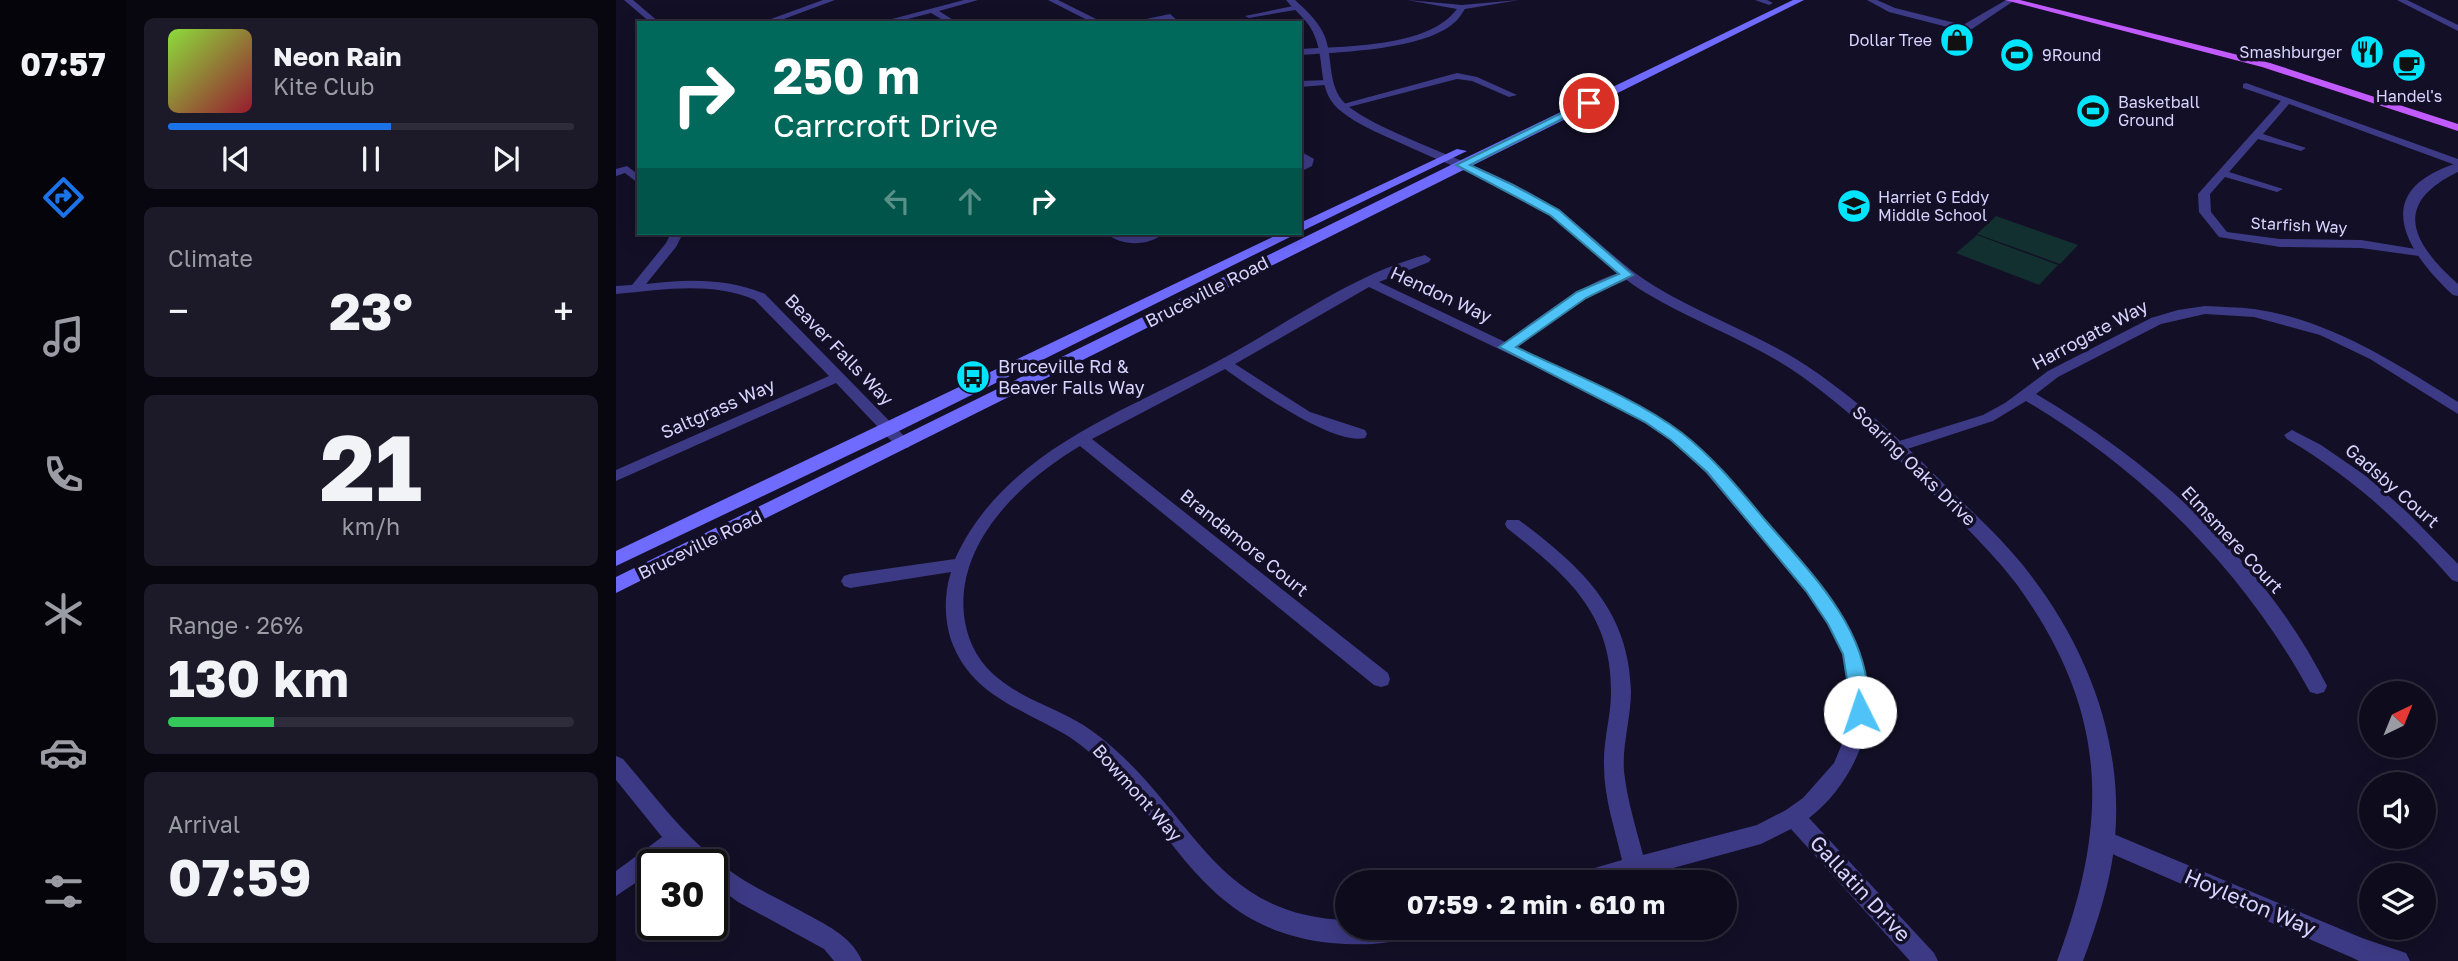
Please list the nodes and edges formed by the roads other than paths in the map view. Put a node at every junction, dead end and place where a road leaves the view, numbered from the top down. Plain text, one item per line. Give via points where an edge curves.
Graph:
1 (628, 0) edge
2 (831, 0) edge
3 (974, 0) edge
4 (1052, 0) edge
5 (1410, 0) edge
6 (1515, 0) edge
7 (1800, 0) edge
8 (1871, 0) edge
9 (2010, 0) edge
10 (2036, 0) edge
11 (2401, 0) edge
12 (1767, 1) edge
13 (1294, 4) edge
14 (1462, 7) junction
15 (932, 10) junction
16 (1249, 16) dead end
17 (654, 21) edge
18 (770, 21) edge
19 (889, 21) edge
20 (951, 21) edge
21 (1096, 21) edge
22 (1142, 21) edge
23 (1174, 21) edge
24 (2458, 28) edge
25 (2136, 31) junction
26 (1323, 50) junction
27 (1302, 52) edge
28 (2276, 60) junction
29 (1325, 82) junction
30 (1302, 84) edge
31 (2246, 86) dead end
32 (1512, 95) dead end
33 (2287, 100) junction
34 (1341, 106) junction
35 (2458, 118) edge
36 (2458, 128) edge
37 (2256, 135) junction
38 (1483, 141) dead end
39 (1471, 147) dead end
40 (2301, 148) dead end
41 (1302, 155) edge
42 (1454, 162) junction
43 (2458, 165) edge
44 (1302, 168) edge
45 (616, 173) edge
46 (2222, 173) junction
47 (637, 179) edge
48 (2277, 189) dead end
49 (1302, 227) edge
50 (676, 235) edge
51 (1115, 235) edge
52 (1153, 235) edge
53 (1287, 235) edge
54 (2422, 254) junction
55 (1425, 259) dead end
56 (1627, 275) junction
57 (2440, 277) junction
58 (2458, 278) edge
59 (1369, 282) junction
60 (635, 289) junction
61 (616, 290) edge
62 (2458, 292) edge
63 (1506, 347) junction
64 (1226, 364) junction
65 (836, 378) junction
66 (2025, 394) junction
67 (2458, 409) edge
68 (889, 429) junction
69 (1360, 434) dead end
70 (2292, 435) dead end
71 (1082, 439) junction
72 (903, 444) junction
73 (1898, 447) junction
74 (616, 476) edge
75 (1513, 524) dead end
76 (616, 559) edge
77 (962, 564) junction
78 (2458, 575) edge
79 (850, 581) dead end
80 (616, 586) edge
81 (1381, 679) dead end
82 (2317, 686) dead end
83 (616, 765) edge
84 (1794, 817) junction
85 (677, 839) junction
86 (2104, 840) junction
87 (689, 849) edge
88 (1635, 869) junction
89 (1631, 870) edge
90 (728, 881) edge
91 (616, 885) edge
92 (1335, 931) edge
93 (850, 961) edge
94 (1926, 961) edge
95 (2070, 961) edge
96 (2398, 961) edge

1 - 17 street
2 - 18 street
3 - 15 street
4 - 21 street
5 - 14 street
6 - 14 street
7 - 42 main road, Bruceville Road
8 - 9 street via 1888,9 1963,28
9 - 25 main road
10 - 28 main road
11 - 24 street
12 - 38 main road
13 - 16 street
13 - 26 street via 1313,23
14 - 26 street via 1450,21 1417,37
15 - 19 street
15 - 20 street
22 - 23 street via 1170,16
25 - 28 main road
25 - 36 main road via 2266,65
26 - 27 street
26 - 29 street
28 - 35 main road
29 - 30 street
29 - 34 street
31 - 33 street
32 - 34 street via 1457,76
33 - 37 street, Starfish Way
33 - 43 street
34 - 42 street, Soaring Oaks Drive
37 - 40 street
37 - 46 street, Starfish Way
39 - 42 main road, Bruceville Road
41 - 44 street via 1309,159
42 - 49 main road, Bruceville Road
42 - 56 street, Soaring Oaks Drive via 1555,213
42 - 72 main road, Bruceville Road
43 - 54 street via 2430,179 2413,197 2409,227
45 - 47 street via 627,169
46 - 48 street
46 - 54 street, Starfish Way via 2202,200 2205,212 2223,235 2280,243 2369,244
50 - 60 street
51 - 52 street via 1135,241
53 - 68 main road, Bruceville Road
54 - 57 street
55 - 59 street, Bowmont Way
56 - 63 street via 1581,295
56 - 73 street, Soaring Oaks Drive via 1790,362 1843,398
57 - 58 street
57 - 62 street
59 - 63 street, Hendon Way
59 - 64 street, Bowmont Way
60 - 61 street, Beaver Falls Way
60 - 65 street, Beaver Falls Way via 716,285 752,293 767,303
63 - 84 street, Hendon Way via 1623,402 1677,437 1719,477 1812,586 1835,620 1857,673 1857,732 1841,769
64 - 69 street via 1308,418
64 - 71 street, Bowmont Way
65 - 68 street, Beaver Falls Way
65 - 74 street, Saltgrass Way
66 - 67 street, Harrogate Way via 2053,374 2166,317 2221,310 2272,317 2334,335
66 - 73 street, Harrogate Way via 1988,418
66 - 82 street, Elmsmere Court via 2078,425 2192,521 2274,615 2301,652
68 - 72 street, Beaver Falls Way
68 - 76 main road, Bruceville Road
70 - 78 street, Gadsby Court via 2323,452 2384,500
71 - 77 street, Bowmont Way via 1039,467 1001,501 972,540
71 - 81 street, Brandamore Court
72 - 80 main road, Bruceville Road
73 - 86 street, Soaring Oaks Drive via 2024,580 2068,650 2102,752 2107,796
75 - 88 street via 1579,578 1612,636 1621,689 1614,769
77 - 79 street
77 - 92 street, Bowmont Way via 955,594 956,623 964,651 977,669 1006,696 1093,743 1228,892 1271,916
83 - 85 street
84 - 88 street via 1737,842
84 - 94 street, Gallatin Drive
85 - 87 street
85 - 91 street
86 - 95 street, Soaring Oaks Drive via 2084,928
86 - 96 street, Hoyleton Way via 2361,950
88 - 89 street
90 - 93 street via 832,941

